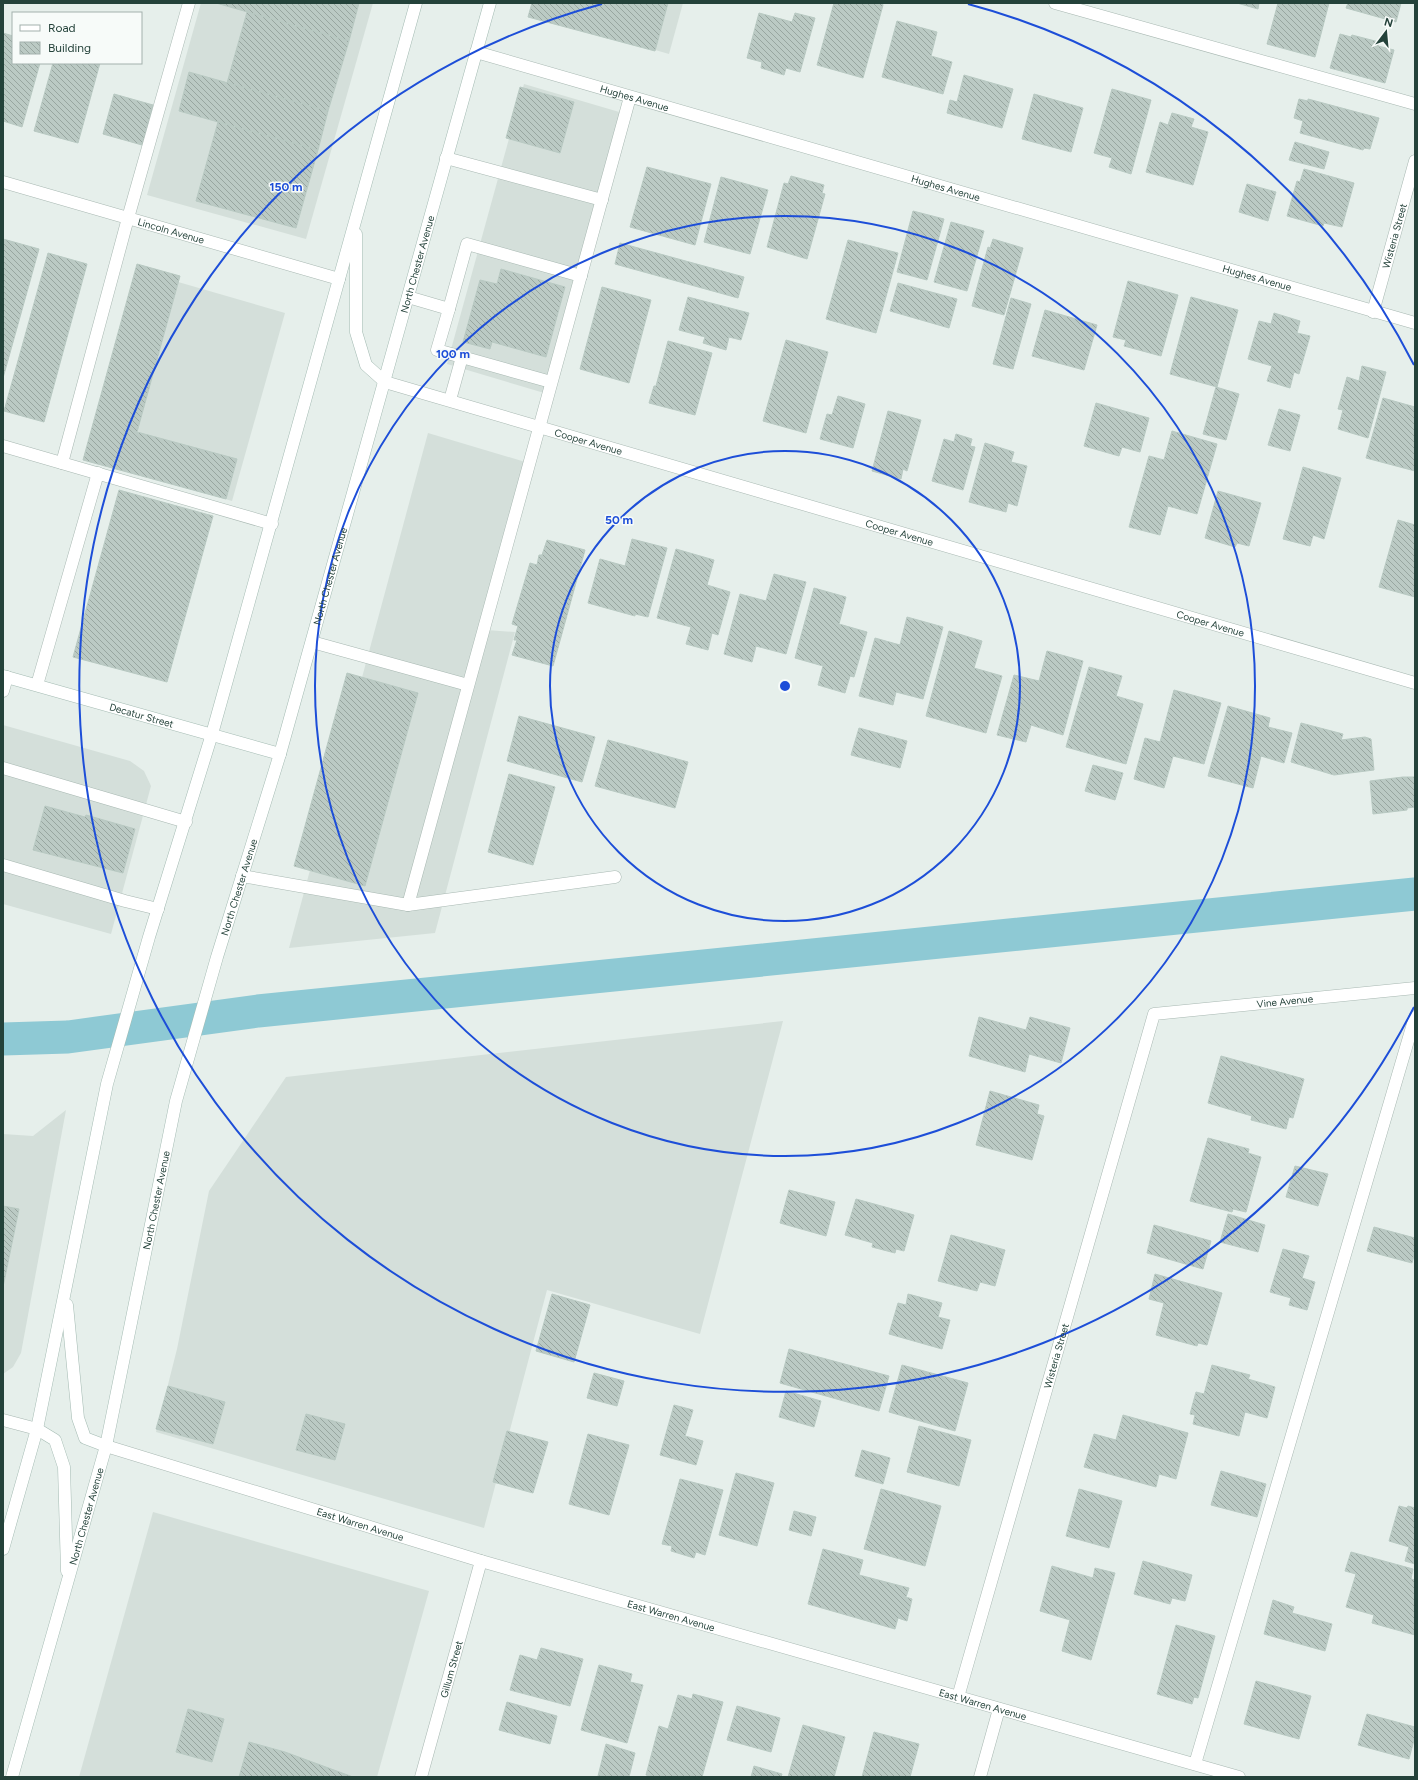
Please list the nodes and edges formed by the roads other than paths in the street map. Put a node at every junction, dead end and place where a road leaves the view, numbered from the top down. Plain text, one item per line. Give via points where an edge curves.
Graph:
1 (189, 3) edge
2 (416, 3) edge
3 (490, 3) edge
4 (1055, 3) edge
5 (476, 52) junction
6 (630, 97) junction
7 (1415, 104) edge
8 (446, 158) junction
9 (1415, 161) edge
10 (3, 182) edge
11 (602, 200) junction
12 (128, 218) junction
13 (356, 219) junction
14 (581, 276) junction
15 (339, 279) junction
16 (408, 298) junction
17 (449, 309) junction
18 (1373, 312) junction
19 (1415, 323) edge
20 (462, 357) junction
21 (385, 382) junction
22 (551, 382) junction
23 (450, 400) junction
24 (539, 426) junction
25 (3, 446) edge
26 (62, 463) junction
27 (98, 473) junction
28 (272, 524) junction
29 (312, 642) junction
30 (5, 676) edge
31 (1415, 683) edge
32 (37, 685) junction
33 (468, 685) junction
34 (3, 691) edge
35 (212, 734) junction
36 (280, 754) junction
37 (3, 768) edge
38 (186, 822) junction
39 (3, 865) edge
40 (242, 876) junction
41 (615, 877) dead end
42 (408, 905) junction
43 (158, 909) junction
44 (1415, 988) edge
45 (1154, 1014) joint
46 (1415, 1017) edge
47 (65, 1292) junction
48 (3, 1420) edge
49 (37, 1429) junction
50 (106, 1446) junction
51 (3, 1549) edge
52 (481, 1561) junction
53 (67, 1582) junction
54 (958, 1697) junction
55 (999, 1709) junction
56 (1195, 1764) junction
57 (12, 1777) edge
58 (421, 1777) edge
59 (980, 1777) edge
60 (1239, 1777) edge

1 - 12 street
2 - 13 street
3 - 5 street, North Chester Avenue
4 - 7 street
5 - 6 street, Hughes Avenue
5 - 8 street, North Chester Avenue
6 - 11 street
6 - 18 street, Hughes Avenue
8 - 11 street
8 - 16 street, North Chester Avenue
9 - 18 street, Wisteria Street
10 - 12 street, Lincoln Avenue
11 - 14 street
12 - 15 street, Lincoln Avenue
12 - 26 street
13 - 15 street
13 - 21 street via 356,332 366,365
14 - 17 street via 467,244
14 - 22 street
15 - 28 street
16 - 17 street
16 - 21 street, North Chester Avenue
17 - 20 street via 437,350
18 - 19 street, Hughes Avenue
20 - 22 street
20 - 23 street
21 - 23 street, Cooper Avenue
21 - 29 street, North Chester Avenue
22 - 24 street
23 - 24 street, Cooper Avenue
24 - 31 street, Cooper Avenue
24 - 33 street
25 - 26 street
26 - 27 street
27 - 28 street
27 - 32 street
28 - 35 street
29 - 33 street
29 - 36 street, North Chester Avenue
30 - 32 street, Decatur Street
30 - 34 street
32 - 35 street, Decatur Street
33 - 42 street
35 - 36 street, Decatur Street
35 - 38 street
36 - 40 street, North Chester Avenue
37 - 38 street
38 - 43 street
39 - 43 street
40 - 42 street
40 - 50 street, North Chester Avenue via 176,1101
41 - 42 street
43 - 47 street via 108,1084
44 - 45 street, Vine Avenue
45 - 54 street, Wisteria Street
46 - 56 street
47 - 49 street
47 - 50 street, East Warren Avenue via 78,1418 85,1438
48 - 49 street
49 - 51 street
49 - 53 street via 55,1440 64,1467
50 - 52 street, East Warren Avenue
50 - 53 street, North Chester Avenue
52 - 54 street, East Warren Avenue
52 - 58 street, Gillum Street
53 - 57 street, North Chester Avenue
54 - 55 street, East Warren Avenue
55 - 56 street, East Warren Avenue
55 - 59 street
56 - 60 street, East Warren Avenue

